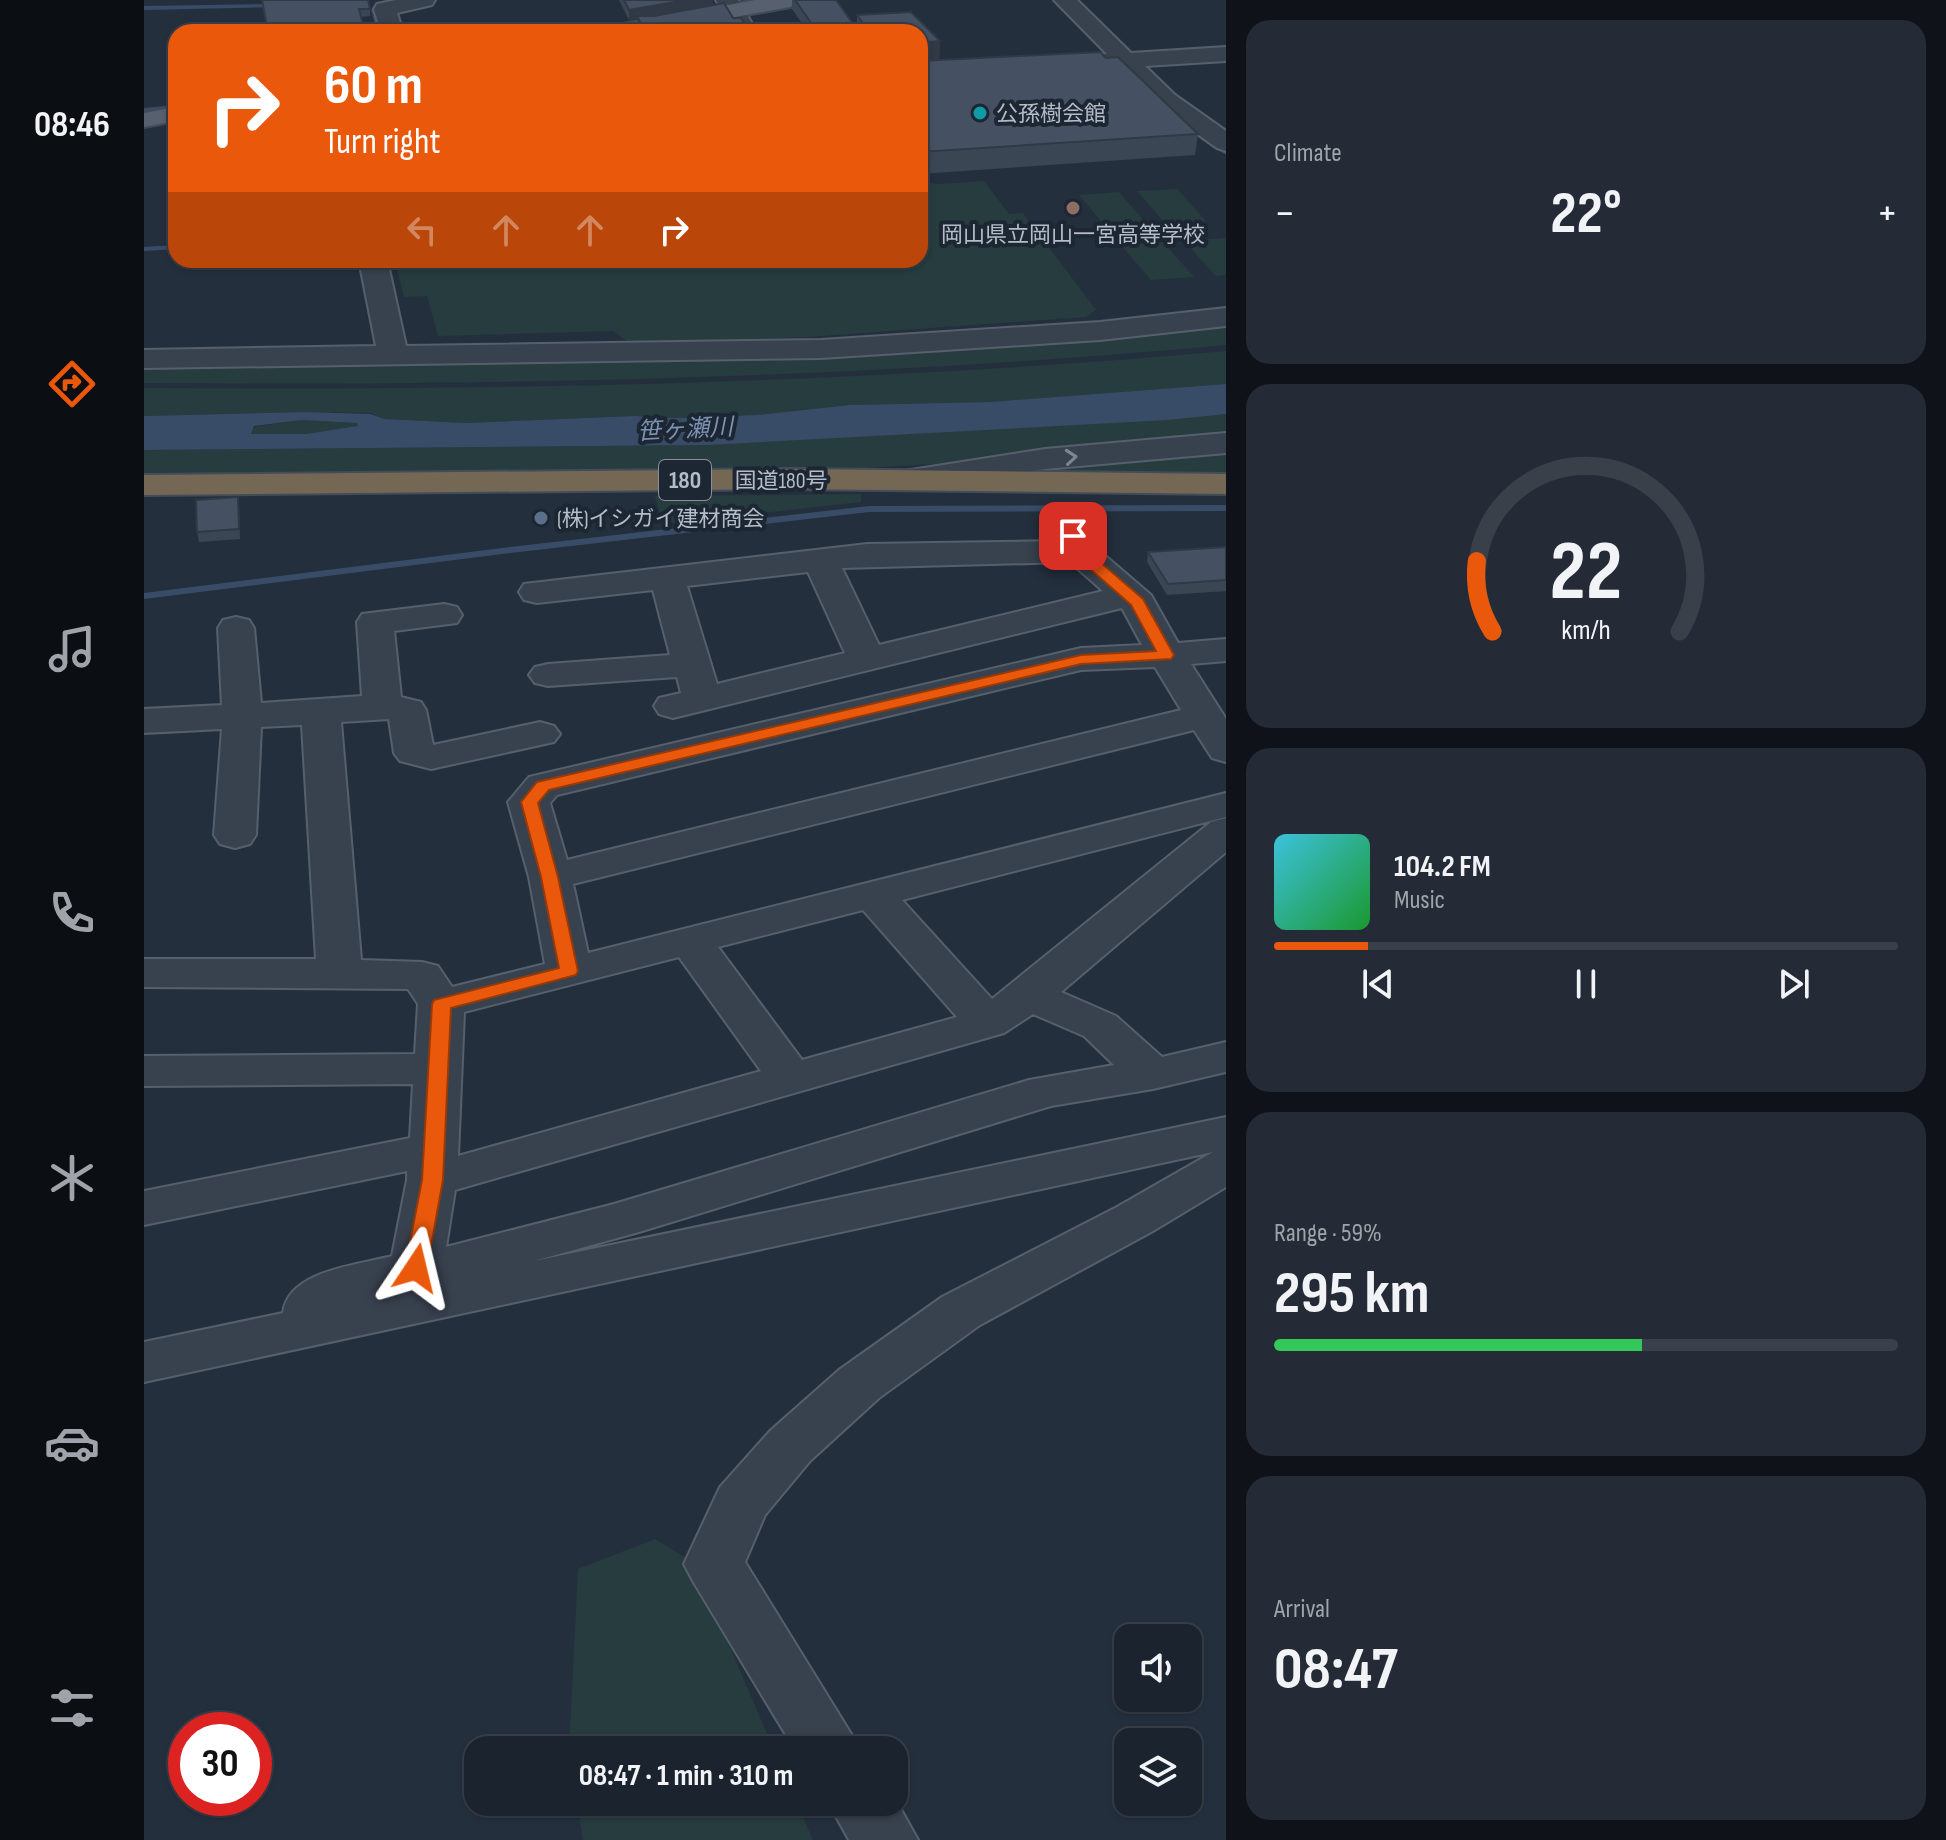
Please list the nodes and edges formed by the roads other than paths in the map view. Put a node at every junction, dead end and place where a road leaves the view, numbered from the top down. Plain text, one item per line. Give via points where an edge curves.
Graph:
1 (362, 0) edge
2 (424, 0) edge
3 (790, 0) edge
4 (1065, 0) edge
5 (394, 5) junction
6 (730, 5) edge
7 (390, 24) edge
8 (651, 24) edge
9 (741, 24) edge
10 (1226, 54) edge
11 (1121, 59) junction
12 (1047, 65) edge
13 (168, 116) edge
14 (144, 120) edge
15 (1226, 143) edge
16 (375, 268) edge
17 (1226, 317) edge
18 (393, 356) junction
19 (144, 359) edge
20 (1226, 443) edge
21 (911, 480) junction
22 (1226, 484) edge
23 (144, 485) edge
24 (820, 560) junction
25 (667, 577) junction
26 (537, 592) dead end
27 (1129, 595) junction
28 (444, 615) dead end
29 (236, 628) dead end
30 (1226, 650) edge
31 (1166, 655) junction
32 (867, 659) junction
33 (548, 675) dead end
34 (689, 690) junction
35 (382, 706) junction
36 (321, 712) junction
37 (242, 715) junction
38 (1204, 716) junction
39 (144, 721) edge
40 (540, 734) dead end
41 (1226, 750) edge
42 (1226, 805) edge
43 (1226, 831) edge
44 (235, 835) dead end
45 (550, 877) junction
46 (873, 895) junction
47 (691, 942) junction
48 (569, 971) junction
49 (144, 973) edge
50 (339, 973) junction
51 (1029, 995) junction
52 (441, 1004) junction
53 (988, 1023) junction
54 (1226, 1057) edge
55 (438, 1069) junction
56 (144, 1071) edge
57 (1153, 1074) junction
58 (791, 1079) junction
59 (1226, 1133) edge
60 (432, 1165) junction
61 (1226, 1165) edge
62 (144, 1208) edge
63 (416, 1268) junction
64 (309, 1328) junction
65 (144, 1362) edge
66 (820, 1736) edge
67 (870, 1816) edge
68 (885, 1840) edge

1 - 5 street
2 - 5 street
3 - 6 main road
4 - 11 street
5 - 7 street via 385,9
6 - 8 main road
6 - 9 street
10 - 11 street
11 - 12 street
11 - 15 street
13 - 14 main road
16 - 18 street
17 - 18 street via 1100,331 821,349
18 - 19 street
21 -> 20 street via 1045,459
21 - 22 highway, 国道180号 / 180
21 - 23 highway, 国道180号 / 180
24 - 25 street
24 - 27 street via 1073,536
24 - 32 street
25 - 26 street
25 - 34 street
27 - 31 street
27 - 32 street
28 - 35 street via 375,622
29 - 37 street
30 - 31 street
31 - 38 street
31 - 45 street via 1081,659 543,786 529,802
32 - 34 street
33 - 34 street
35 - 36 street
35 - 40 street via 407,710 414,753 431,757
36 - 37 street
36 - 50 street
37 - 39 street
37 - 44 street
38 - 41 street
38 - 45 street
42 - 46 street
43 - 51 street
45 - 48 street
46 - 47 street
46 - 53 street
47 - 48 street
47 - 58 street
48 - 52 street
49 - 50 street
50 - 52 street via 422,976
51 - 53 street
51 - 57 street via 1100,1026
52 - 55 street
53 - 58 street
54 - 57 street
55 - 56 street
55 - 60 street
57 - 63 street via 1046,1091 621,1220 454,1264
58 - 60 street
59 - 64 street
60 - 62 street
60 - 63 street
61 - 66 street via 961,1311 859,1384 790,1446 741,1503 714,1564
63 - 64 street via 331,1291 311,1304
64 - 65 street
67 - 68 street

